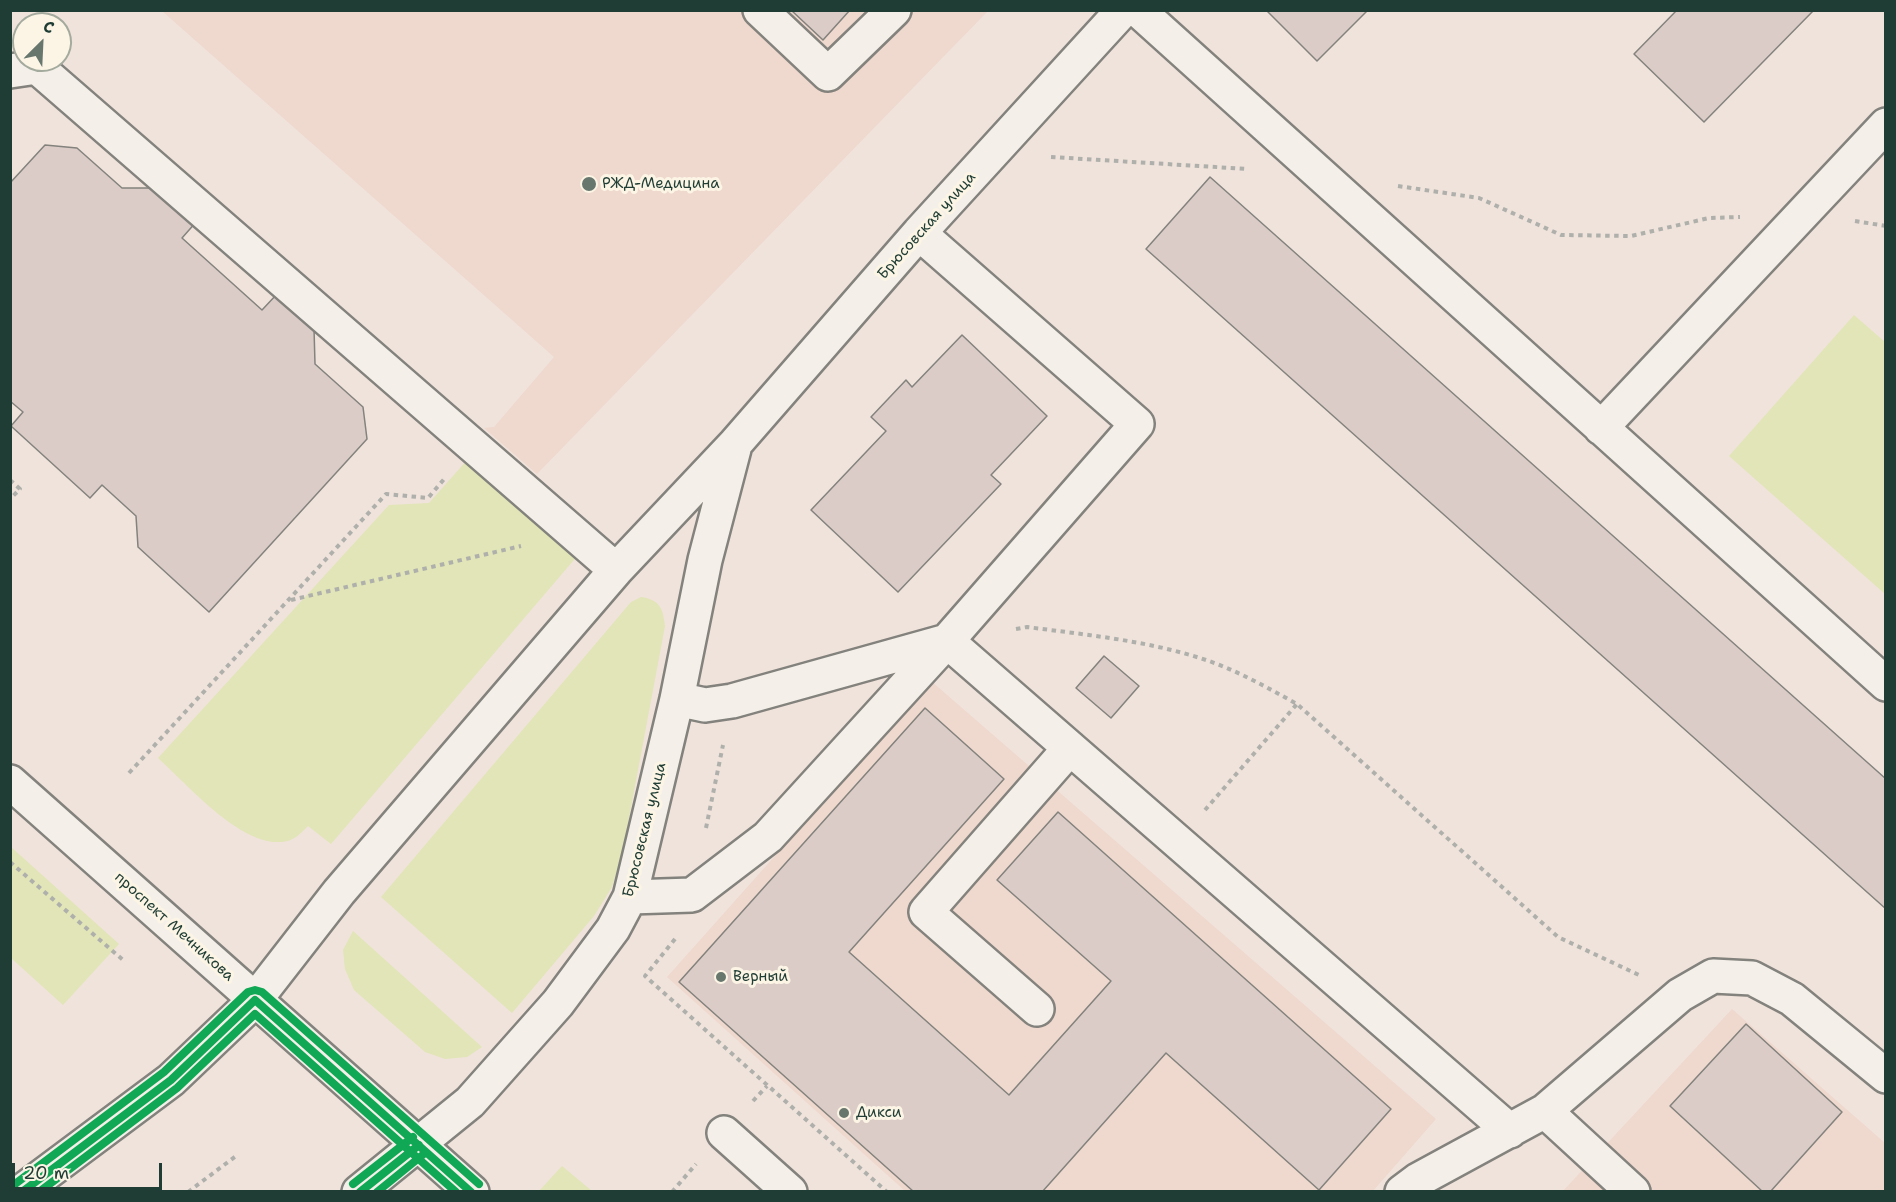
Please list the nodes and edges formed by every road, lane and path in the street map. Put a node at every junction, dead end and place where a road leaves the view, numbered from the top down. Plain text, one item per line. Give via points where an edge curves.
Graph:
1 (760, 10) edge
2 (894, 10) edge
3 (1123, 10) edge
4 (1138, 10) edge
5 (10, 71) edge
6 (1886, 125) edge
7 (1051, 157) dead end
8 (1249, 169) dead end
9 (1388, 184) dead end
10 (1801, 213) junction
11 (1886, 226) edge
12 (919, 233) junction
13 (1601, 428) junction
14 (735, 444) junction
15 (474, 447) junction
16 (10, 480) edge
17 (10, 499) edge
18 (572, 534) junction
19 (616, 570) junction
20 (291, 600) junction
21 (947, 641) junction
22 (1886, 684) edge
23 (677, 699) junction
24 (1297, 704) junction
25 (1070, 748) junction
26 (129, 773) dead end
27 (10, 782) edge
28 (1178, 842) junction
29 (10, 862) edge
30 (630, 897) junction
31 (123, 960) dead end
32 (1680, 995) junction
33 (255, 1000) junction
34 (1037, 1010) dead end
35 (1886, 1076) edge
36 (767, 1086) dead end
37 (1545, 1111) junction
38 (1510, 1131) junction
39 (724, 1133) dead end
40 (419, 1145) junction
41 (236, 1155) dead end
42 (21, 1191) edge
43 (188, 1191) edge
44 (359, 1191) edge
45 (472, 1191) edge
46 (790, 1191) edge
47 (887, 1191) edge
48 (1402, 1191) edge
49 (1633, 1191) edge

1 - 2 street via 828,74
3 - 12 street, Брюсовская улица
4 - 13 street
5 - 15 street via 37,68
6 - 10 street
7 - 8 path
9 - 10 path via 1479,198 1561,235 1630,236 1709,218
10 - 11 path
10 - 13 street
12 - 14 street, Брюсовская улица
12 - 21 street via 1137,424
13 - 22 street
14 - 19 street, Брюсовская улица
14 - 23 street, Брюсовская улица via 705,560
15 - 18 street
15 - 20 path via 428,498 386,494
16 - 17 path via 20,489
18 - 19 street
18 - 20 path
19 - 33 street, Брюсовская улица via 339,892
20 - 26 path
21 - 23 street via 732,700 705,705
21 - 24 path via 1027,627 1116,639 1209,661
21 - 25 street
21 - 30 street via 768,837 692,895
23 - 30 street, Брюсовская улица
24 - 28 path
24 - 32 path via 1558,937
25 - 28 street
25 - 34 street via 926,912
27 - 33 street, проспект Мечникова
28 - 38 street
29 - 31 path
30 - 40 street, Брюсовская улица via 613,929 558,1003 470,1102
32 - 35 street via 1713,976 1752,978 1792,999
32 - 37 street
33 - 40 street, проспект Мечникова
33 - 42 street, Брюсовская улица via 171,1080
36 - 47 path
37 - 38 street
37 - 49 street
38 - 48 street
39 - 46 street
40 - 44 street, Брюсовская улица
40 - 45 street, проспект Мечникова
41 - 43 path

